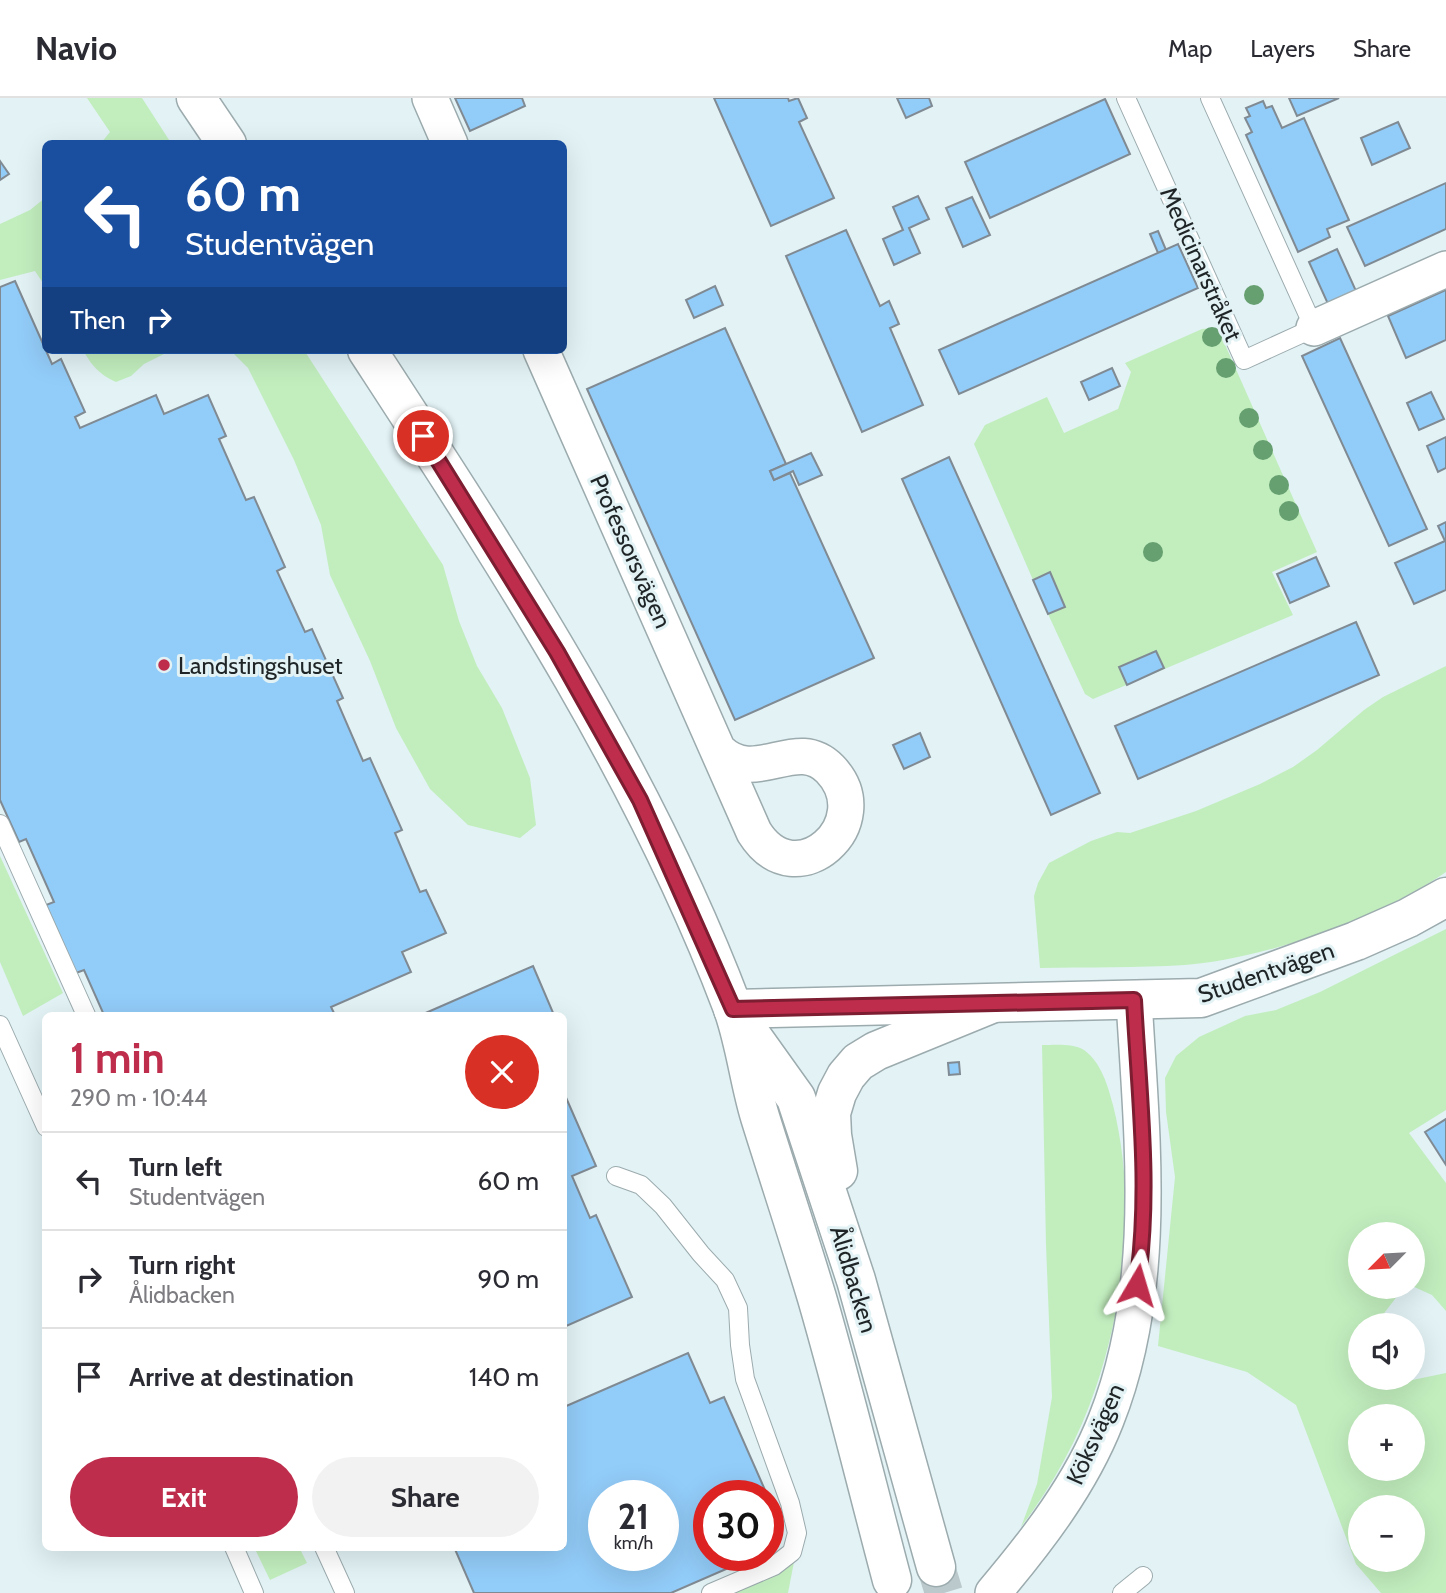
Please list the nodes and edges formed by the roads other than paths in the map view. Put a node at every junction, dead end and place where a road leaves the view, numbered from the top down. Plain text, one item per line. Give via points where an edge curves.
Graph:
1 (196, 98) edge
2 (430, 98) edge
3 (1126, 98) edge
4 (1210, 98) edge
5 (224, 140) edge
6 (448, 140) edge
7 (1446, 269) edge
8 (1314, 328) junction
9 (370, 354) edge
10 (543, 354) edge
11 (719, 751) dead end
12 (0, 824) edge
13 (1446, 897) edge
14 (1134, 1000) junction
15 (991, 1004) junction
16 (733, 1009) junction
17 (85, 1012) edge
18 (0, 1025) edge
19 (42, 1118) edge
20 (616, 1176) dead end
21 (856, 1280) junction
22 (236, 1551) edge
23 (326, 1551) edge
24 (936, 1567) tunnel mouth
25 (1143, 1576) dead end
26 (892, 1580) dead end
27 (254, 1593) edge
28 (345, 1593) edge
29 (711, 1593) edge
30 (993, 1593) edge
31 (1122, 1593) edge

1 - 5 main road
2 - 6 street
3 - 8 lane, Medicinarstråket via 1244,360
4 - 8 lane
7 - 8 street
9 - 16 main road, Ålidbacken via 550,640 621,765
10 - 11 street, Professorsvägen
12 - 17 lane
13 - 14 main road, Studentvägen via 1356,941 1201,998
14 - 15 main road, Studentvägen
14 - 30 street, Köksvägen via 1144,1161 1141,1258 1130,1339 1106,1422 1068,1493
15 - 16 main road, Studentvägen
15 - 21 main road, Studentvägen via 876,1051 858,1062 837,1093 831,1112 832,1135
16 - 21 main road, Ålidbacken via 796,1098
16 - 26 main road, Ålidbacken
18 - 19 lane
20 - 29 lane via 641,1185 725,1280 738,1308 745,1379 797,1533 792,1552 774,1566
21 - 24 main road, Ålidbacken
22 - 27 lane
23 - 28 lane
25 - 31 lane

